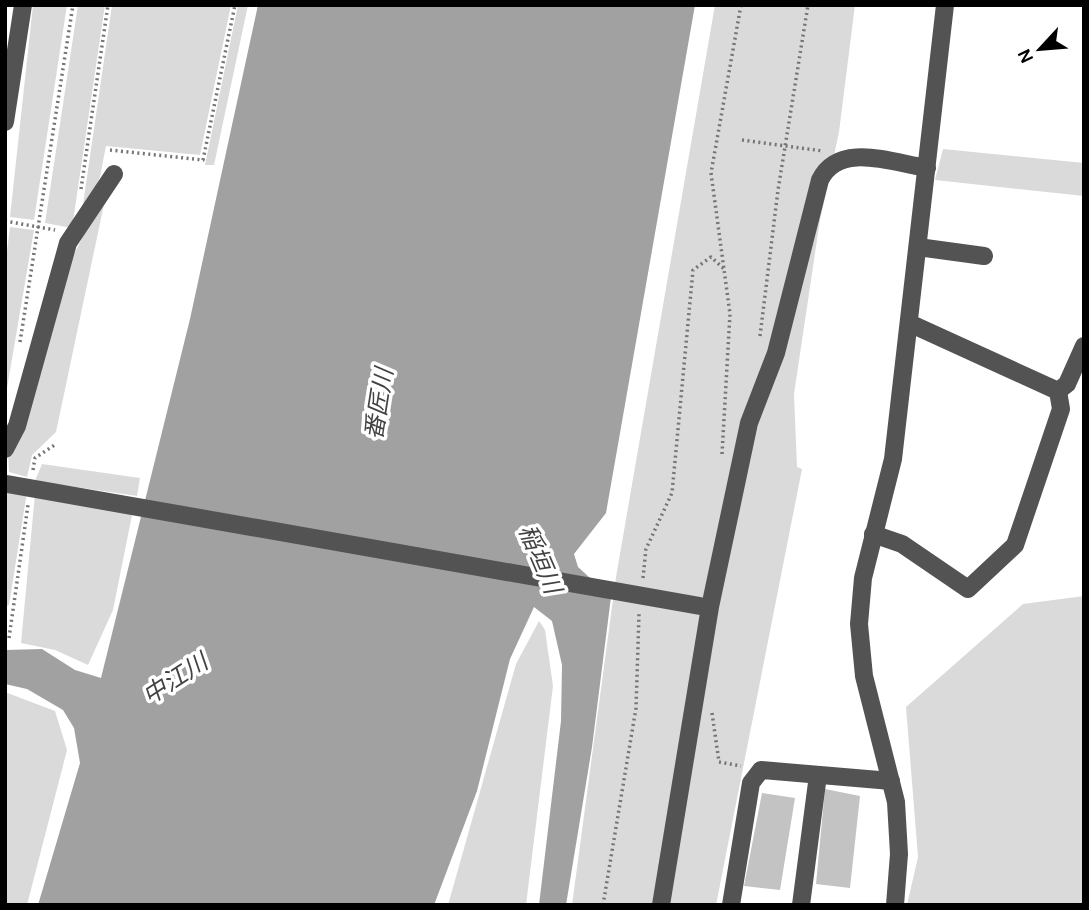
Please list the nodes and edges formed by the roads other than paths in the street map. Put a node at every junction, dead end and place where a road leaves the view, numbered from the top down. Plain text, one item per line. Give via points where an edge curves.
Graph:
1 (23, 5) edge
2 (945, 5) edge
3 (5, 122) edge
4 (927, 168) junction
5 (114, 174) dead end
6 (918, 247) junction
7 (984, 256) dead end
8 (909, 323) junction
9 (1084, 346) edge
10 (1058, 391) junction
11 (5, 449) edge
12 (6, 484) edge
13 (873, 534) junction
14 (705, 606) junction
15 (818, 775) junction
16 (891, 781) junction
17 (661, 905) edge
18 (731, 905) edge
19 (802, 905) edge
20 (895, 905) edge

1 - 3 street
2 - 4 street
4 - 6 street
4 - 14 street via 851,157 835,162 820,180 776,353 749,423
5 - 11 street via 68,243 17,426
6 - 7 street
6 - 8 street
8 - 10 street
8 - 13 street via 893,459
9 - 10 street via 1067,384
10 - 13 street via 1061,408 1015,545 968,589 902,544
12 - 14 street, bridge
13 - 16 street via 860,600 860,653
14 - 17 street
15 - 16 street
15 - 18 street via 761,770 751,783
15 - 19 street
16 - 20 street via 899,827

